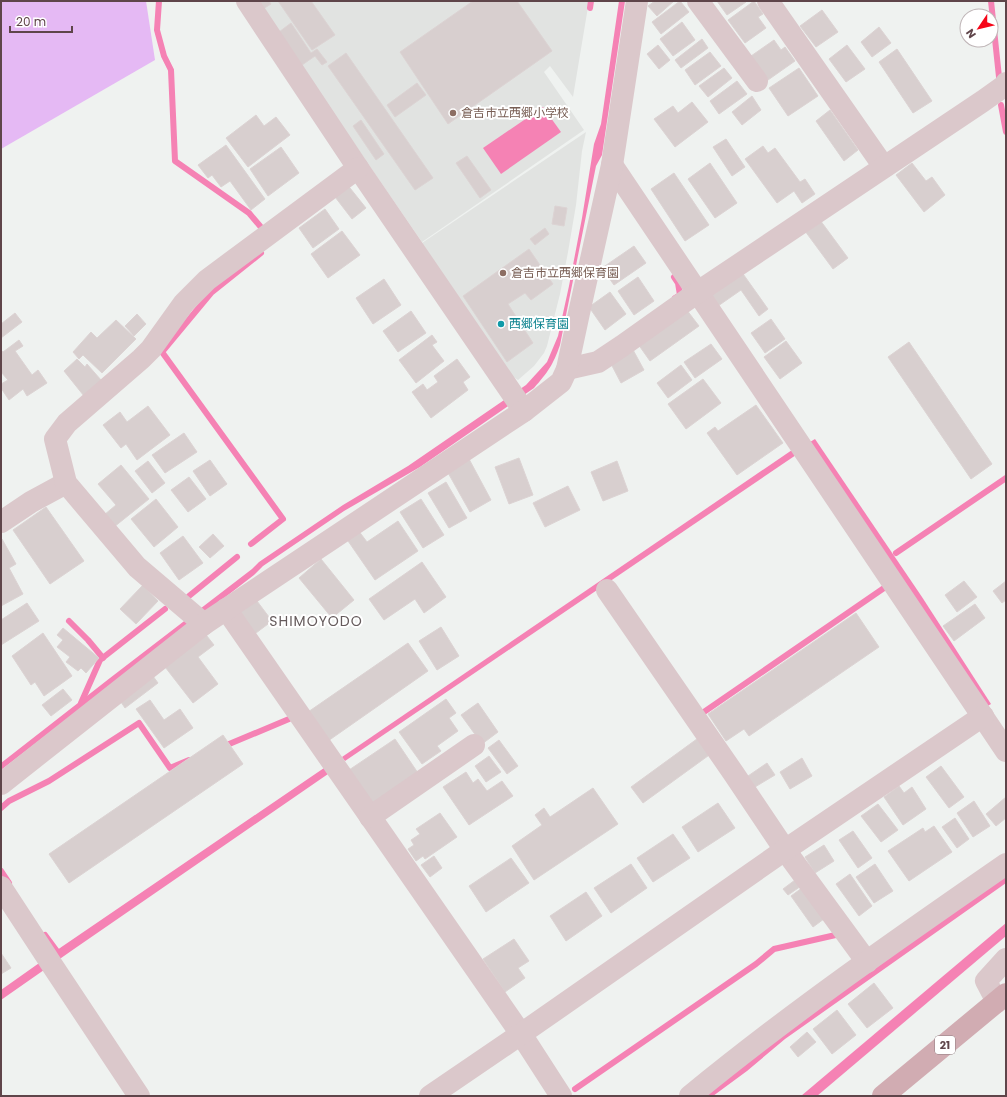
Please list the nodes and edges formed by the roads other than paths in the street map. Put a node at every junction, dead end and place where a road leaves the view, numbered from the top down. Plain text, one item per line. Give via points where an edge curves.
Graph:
1 (247, 1) edge
2 (637, 1) edge
3 (698, 1) edge
4 (768, 1) edge
5 (757, 81) dead end
6 (1006, 83) edge
7 (612, 164) junction
8 (358, 168) junction
9 (884, 168) junction
10 (698, 292) junction
11 (567, 369) junction
12 (524, 411) junction
13 (66, 483) junction
14 (1, 522) edge
15 (607, 590) dead end
16 (226, 609) junction
17 (204, 624) junction
18 (983, 716) junction
19 (474, 745) dead end
20 (1006, 751) edge
21 (1, 784) edge
22 (370, 817) junction
23 (785, 850) junction
24 (1006, 864) edge
25 (1, 887) edge
26 (1006, 959) edge
27 (867, 962) junction
28 (1002, 998) edge
29 (521, 1034) junction
30 (139, 1096) edge
31 (430, 1096) edge
32 (561, 1096) edge
33 (690, 1096) edge
34 (883, 1096) edge

1 - 8 street
2 - 7 street
3 - 5 street
4 - 9 street
6 - 9 street
7 - 10 street
7 - 11 street
8 - 12 street
8 - 13 street via 207,280 184,303 141,359 67,423 55,439
9 - 10 street
10 - 11 street via 598,362
10 - 18 street
11 - 12 street via 561,382
12 - 16 street
13 - 14 street
13 - 17 street via 137,567
15 - 23 street
16 - 17 street
16 - 22 street
17 - 21 street
18 - 20 street
18 - 23 street
19 - 22 street
22 - 29 street
23 - 27 street
23 - 29 street
24 - 27 street
25 - 30 street
26 - 28 street via 986,981
27 - 33 street via 781,1024
28 - 34 main road, 21
29 - 31 street
29 - 32 street

